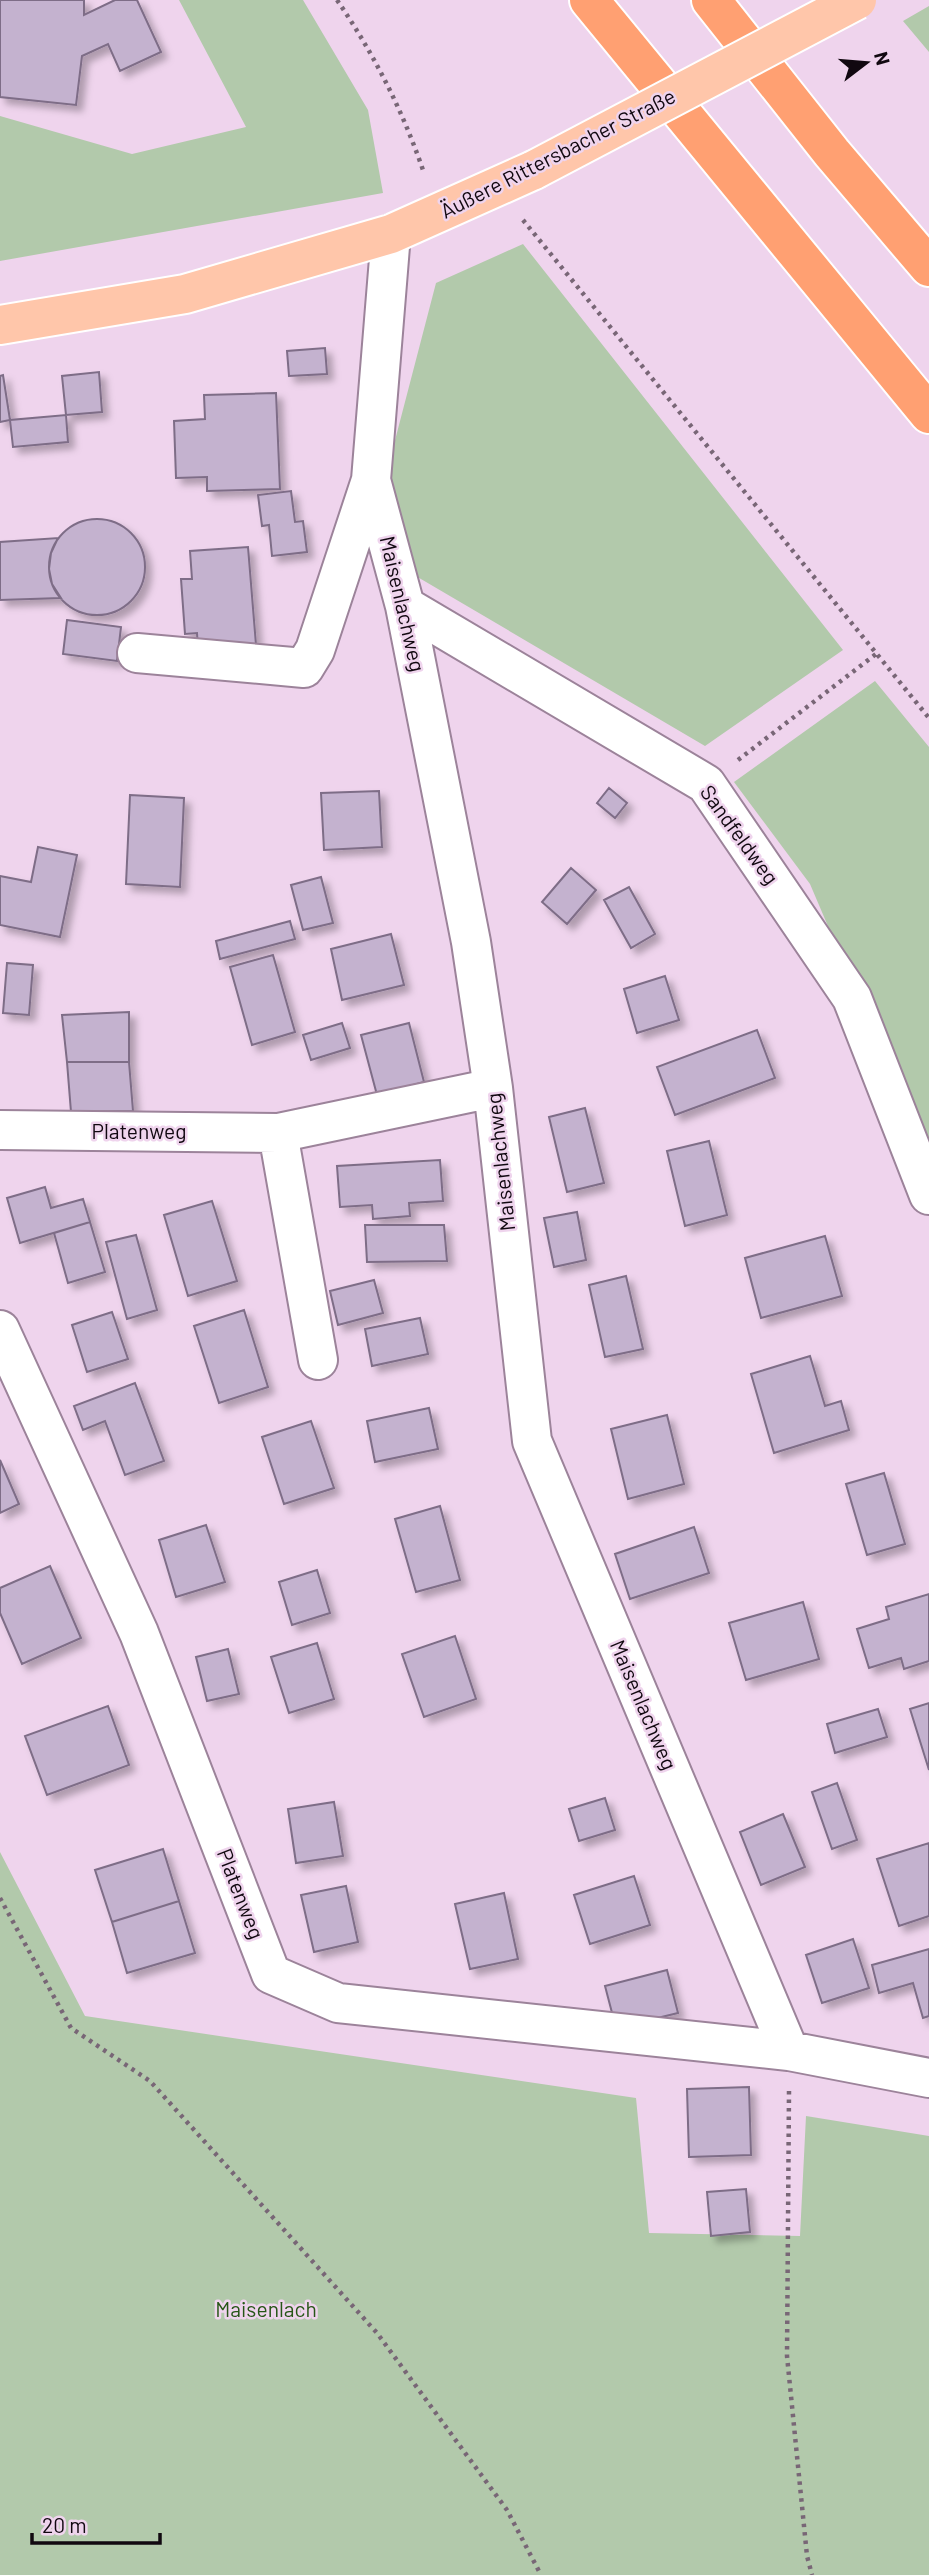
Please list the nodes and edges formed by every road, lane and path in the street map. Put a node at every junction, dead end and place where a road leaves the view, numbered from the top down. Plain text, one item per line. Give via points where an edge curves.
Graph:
1 (337, 0) edge
2 (589, 0) edge
3 (712, 0) edge
4 (857, 0) edge
5 (428, 185) dead end
6 (498, 189) junction
7 (391, 234) junction
8 (929, 267) edge
9 (0, 325) edge
10 (929, 414) edge
11 (371, 480) junction
12 (405, 606) junction
13 (138, 653) dead end
14 (876, 654) junction
15 (929, 718) edge
16 (706, 784) junction
17 (494, 1088) junction
18 (0, 1130) edge
19 (278, 1133) junction
20 (929, 1195) edge
21 (0, 1330) edge
22 (318, 1360) dead end
23 (0, 1898) edge
24 (789, 2051) junction
25 (929, 2078) edge
26 (541, 2575) edge
27 (812, 2575) edge

1 - 5 path via 369,47 409,128
2 - 10 highway
3 - 8 highway
4 - 6 main road, Äußere Rittersbacher Straße, bridge
6 - 7 main road, Äußere Rittersbacher Straße
6 - 14 path
7 - 9 main road, Äußere Rittersbacher Straße via 185,294
7 - 11 street, Maisenlachweg
11 - 12 street, Maisenlachweg
11 - 13 street via 315,650 304,668
12 - 16 street, Sandfeldweg
12 - 17 street, Maisenlachweg via 471,942
14 - 15 path
14 - 16 path
16 - 20 street, Sandfeldweg via 852,998
17 - 19 street, Platenweg
17 - 24 street, Maisenlachweg via 532,1441
18 - 19 street, Platenweg
19 - 22 street
21 - 24 street, Platenweg via 139,1633 271,1974 338,2003
23 - 26 path via 71,2028 150,2081 377,2333 507,2510
24 - 25 street
24 - 27 path via 787,2356

